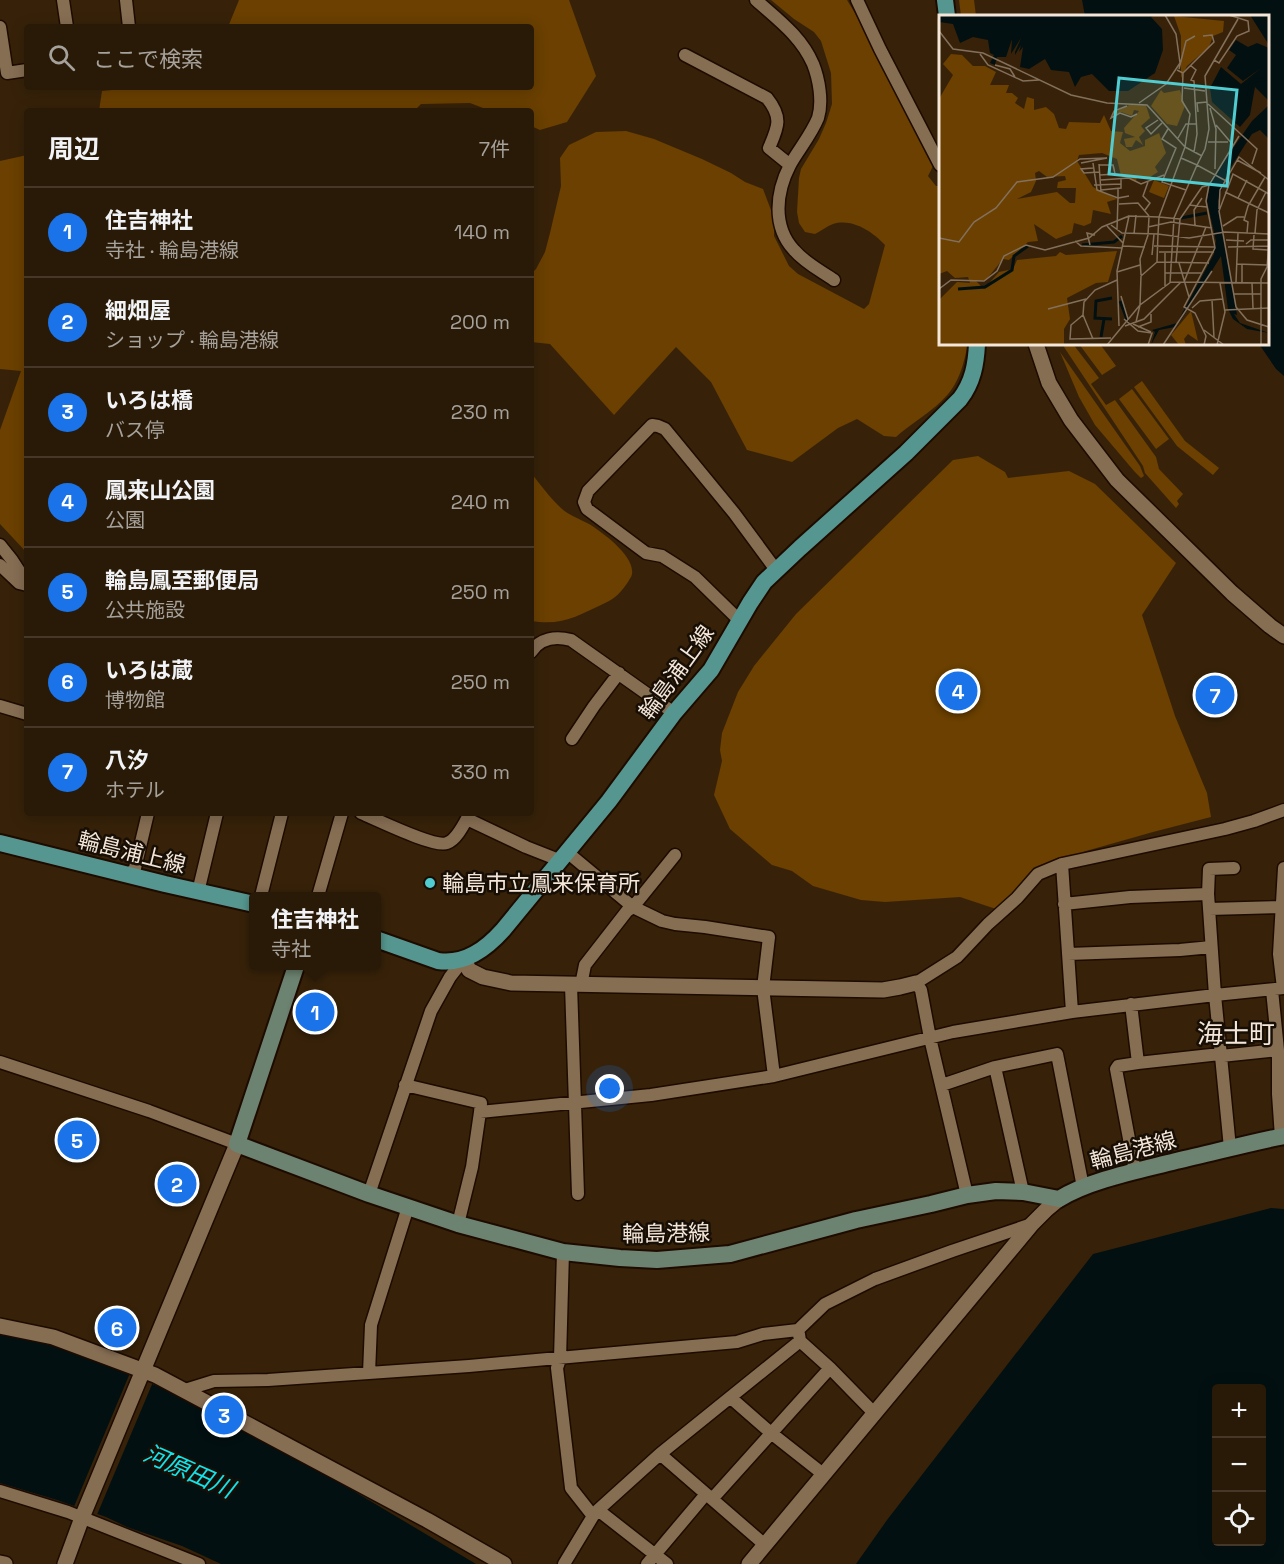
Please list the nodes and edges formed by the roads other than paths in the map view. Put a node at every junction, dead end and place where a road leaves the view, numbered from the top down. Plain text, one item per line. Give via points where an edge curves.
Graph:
1 (63, 0) edge
2 (126, 0) edge
3 (756, 0) edge
4 (857, 0) edge
5 (945, 0) edge
6 (947, 15) edge
7 (67, 24) edge
8 (129, 24) edge
9 (0, 27) edge
10 (685, 55) dead end
11 (24, 70) edge
12 (939, 163) edge
13 (790, 165) junction
14 (834, 280) dead end
15 (977, 345) edge
16 (1036, 345) edge
17 (0, 545) edge
18 (0, 565) edge
19 (776, 570) junction
20 (24, 579) edge
21 (24, 584) edge
22 (740, 621) junction
23 (1284, 636) edge
24 (534, 648) edge
25 (619, 673) junction
26 (0, 706) edge
27 (24, 713) edge
28 (674, 713) junction
29 (572, 739) dead end
30 (1284, 810) edge
31 (147, 816) edge
32 (216, 816) edge
33 (281, 816) edge
34 (341, 816) edge
35 (369, 816) edge
36 (468, 816) edge
37 (0, 843) edge
38 (675, 855) dead end
39 (563, 856) junction
40 (1062, 864) junction
41 (1234, 868) dead end
42 (1284, 868) edge
43 (130, 874) junction
44 (198, 891) junction
45 (262, 892) edge
46 (319, 892) edge
47 (1208, 894) junction
48 (249, 903) edge
49 (1064, 904) junction
50 (633, 908) junction
51 (1282, 908) junction
52 (1209, 909) junction
53 (381, 941) edge
54 (1212, 946) junction
55 (1068, 954) junction
56 (464, 960) junction
57 (295, 970) edge
58 (916, 983) junction
59 (576, 985) junction
60 (763, 988) junction
61 (1280, 989) edge
62 (1215, 995) junction
63 (1131, 1004) junction
64 (1072, 1012) junction
65 (930, 1038) junction
66 (1278, 1050) junction
67 (1221, 1055) junction
68 (0, 1062) edge
69 (1138, 1063) junction
70 (994, 1067) junction
71 (774, 1076) junction
72 (405, 1085) junction
73 (942, 1085) junction
74 (574, 1103) junction
75 (480, 1112) junction
76 (1283, 1137) edge
77 (237, 1144) junction
78 (1230, 1148) junction
79 (1135, 1171) junction
80 (1083, 1187) junction
81 (1023, 1192) junction
82 (369, 1194) junction
83 (578, 1194) dead end
84 (967, 1195) junction
85 (1059, 1199) junction
86 (408, 1207) junction
87 (458, 1224) junction
88 (1032, 1224) junction
89 (562, 1252) junction
90 (0, 1326) edge
91 (799, 1336) junction
92 (560, 1359) junction
93 (830, 1368) junction
94 (369, 1373) junction
95 (142, 1374) junction
96 (185, 1390) junction
97 (730, 1398) junction
98 (874, 1413) junction
99 (771, 1433) junction
100 (660, 1454) junction
101 (824, 1474) junction
102 (0, 1491) edge
103 (710, 1496) junction
104 (595, 1513) junction
105 (83, 1516) junction
106 (765, 1545) junction
107 (651, 1559) edge
108 (0, 1563) edge
109 (5, 1564) edge
110 (65, 1564) edge
111 (199, 1564) edge
112 (504, 1564) edge
113 (564, 1564) edge
114 (667, 1564) edge
115 (749, 1564) edge

1 - 7 street
2 - 8 street
3 - 13 street via 796,36 818,81 818,117
4 - 12 street
5 - 6 main road
9 - 11 street via 7,73
10 - 13 street via 767,98 778,118 769,148
13 - 14 street via 779,196 780,228 801,258
15 - 19 main road, 輪島浦上線 via 975,367 960,399
16 - 23 street via 1049,383 1071,420 1117,480 1232,593
17 - 20 street
18 - 21 street via 18,583
19 - 22 main road, 輪島浦上線
19 - 22 street via 734,513 665,429 658,426 652,426 588,491 584,502 587,509 646,553 662,556 695,577
22 - 28 main road, 輪島浦上線 via 711,670
24 - 25 street via 549,639 571,640
25 - 28 street
25 - 29 street
26 - 27 street
28 - 39 main road, 輪島浦上線
30 - 40 street via 1225,829
31 - 43 street via 135,868
32 - 44 street
33 - 45 street
34 - 46 street
35 - 36 street via 441,844 452,840
36 - 39 street via 526,847
37 - 43 main road, 輪島浦上線
38 - 50 street
39 - 50 street
39 - 56 main road, 輪島浦上線 via 489,945
40 - 49 street
40 - 58 street via 1038,874 957,957
41 - 47 street via 1209,869
42 - 51 street
43 - 44 main road, 輪島浦上線
44 - 48 main road, 輪島浦上線
47 - 49 street
47 - 52 street
49 - 55 street
50 - 59 street via 585,965
50 - 60 street via 667,923 769,937
51 - 52 street
51 - 61 street
52 - 54 street
53 - 56 main road via 438,961
54 - 55 street
54 - 62 street
55 - 64 street
56 - 59 street via 469,970 492,980
56 - 72 street via 430,1011
57 - 77 main road
58 - 60 street via 883,990
58 - 65 street via 921,990
59 - 60 street
59 - 74 street
60 - 71 street
61 - 62 street
61 - 66 street
62 - 63 street
62 - 67 street
63 - 64 street
63 - 69 street
64 - 65 street
65 - 71 street
65 - 73 street
66 - 67 street
66 - 76 street
67 - 69 street
67 - 78 street
68 - 77 street
69 - 79 street via 1116,1069
70 - 73 street
70 - 80 street via 1058,1055
70 - 81 street
71 - 74 street
72 - 75 street via 481,1103
72 - 82 street
73 - 84 street
74 - 75 street
74 - 83 street
75 - 87 street
76 - 78 main road, 輪島港線
77 - 82 main road, 輪島港線
77 - 95 street
78 - 79 main road, 輪島港線
79 - 80 main road, 輪島港線
80 - 85 main road, 輪島港線
81 - 84 main road, 輪島港線
81 - 85 main road, 輪島港線
82 - 86 main road, 輪島港線
84 - 89 main road, 輪島港線 via 730,1254 657,1260
85 - 88 street
86 - 87 main road, 輪島港線
86 - 94 street via 371,1325
87 - 89 main road, 輪島港線
88 - 91 street via 875,1279 825,1304
88 - 98 street
89 - 92 street
90 - 95 street via 53,1337
91 - 92 street via 764,1334 737,1342
91 - 93 street
91 - 97 street
92 - 94 street
92 - 104 street via 557,1368 571,1488
93 - 98 street
93 - 99 street
94 - 96 street via 214,1381
95 - 96 street
95 - 105 street
96 - 112 street
97 - 99 street
97 - 100 street
98 - 101 street
99 - 101 street
99 - 103 street
100 - 103 street
100 - 104 street
101 - 106 street
102 - 105 street
103 - 106 street
103 - 107 street
104 - 107 street
104 - 113 street
105 - 110 street
105 - 111 street
106 - 115 street
107 - 114 street
108 - 109 street

